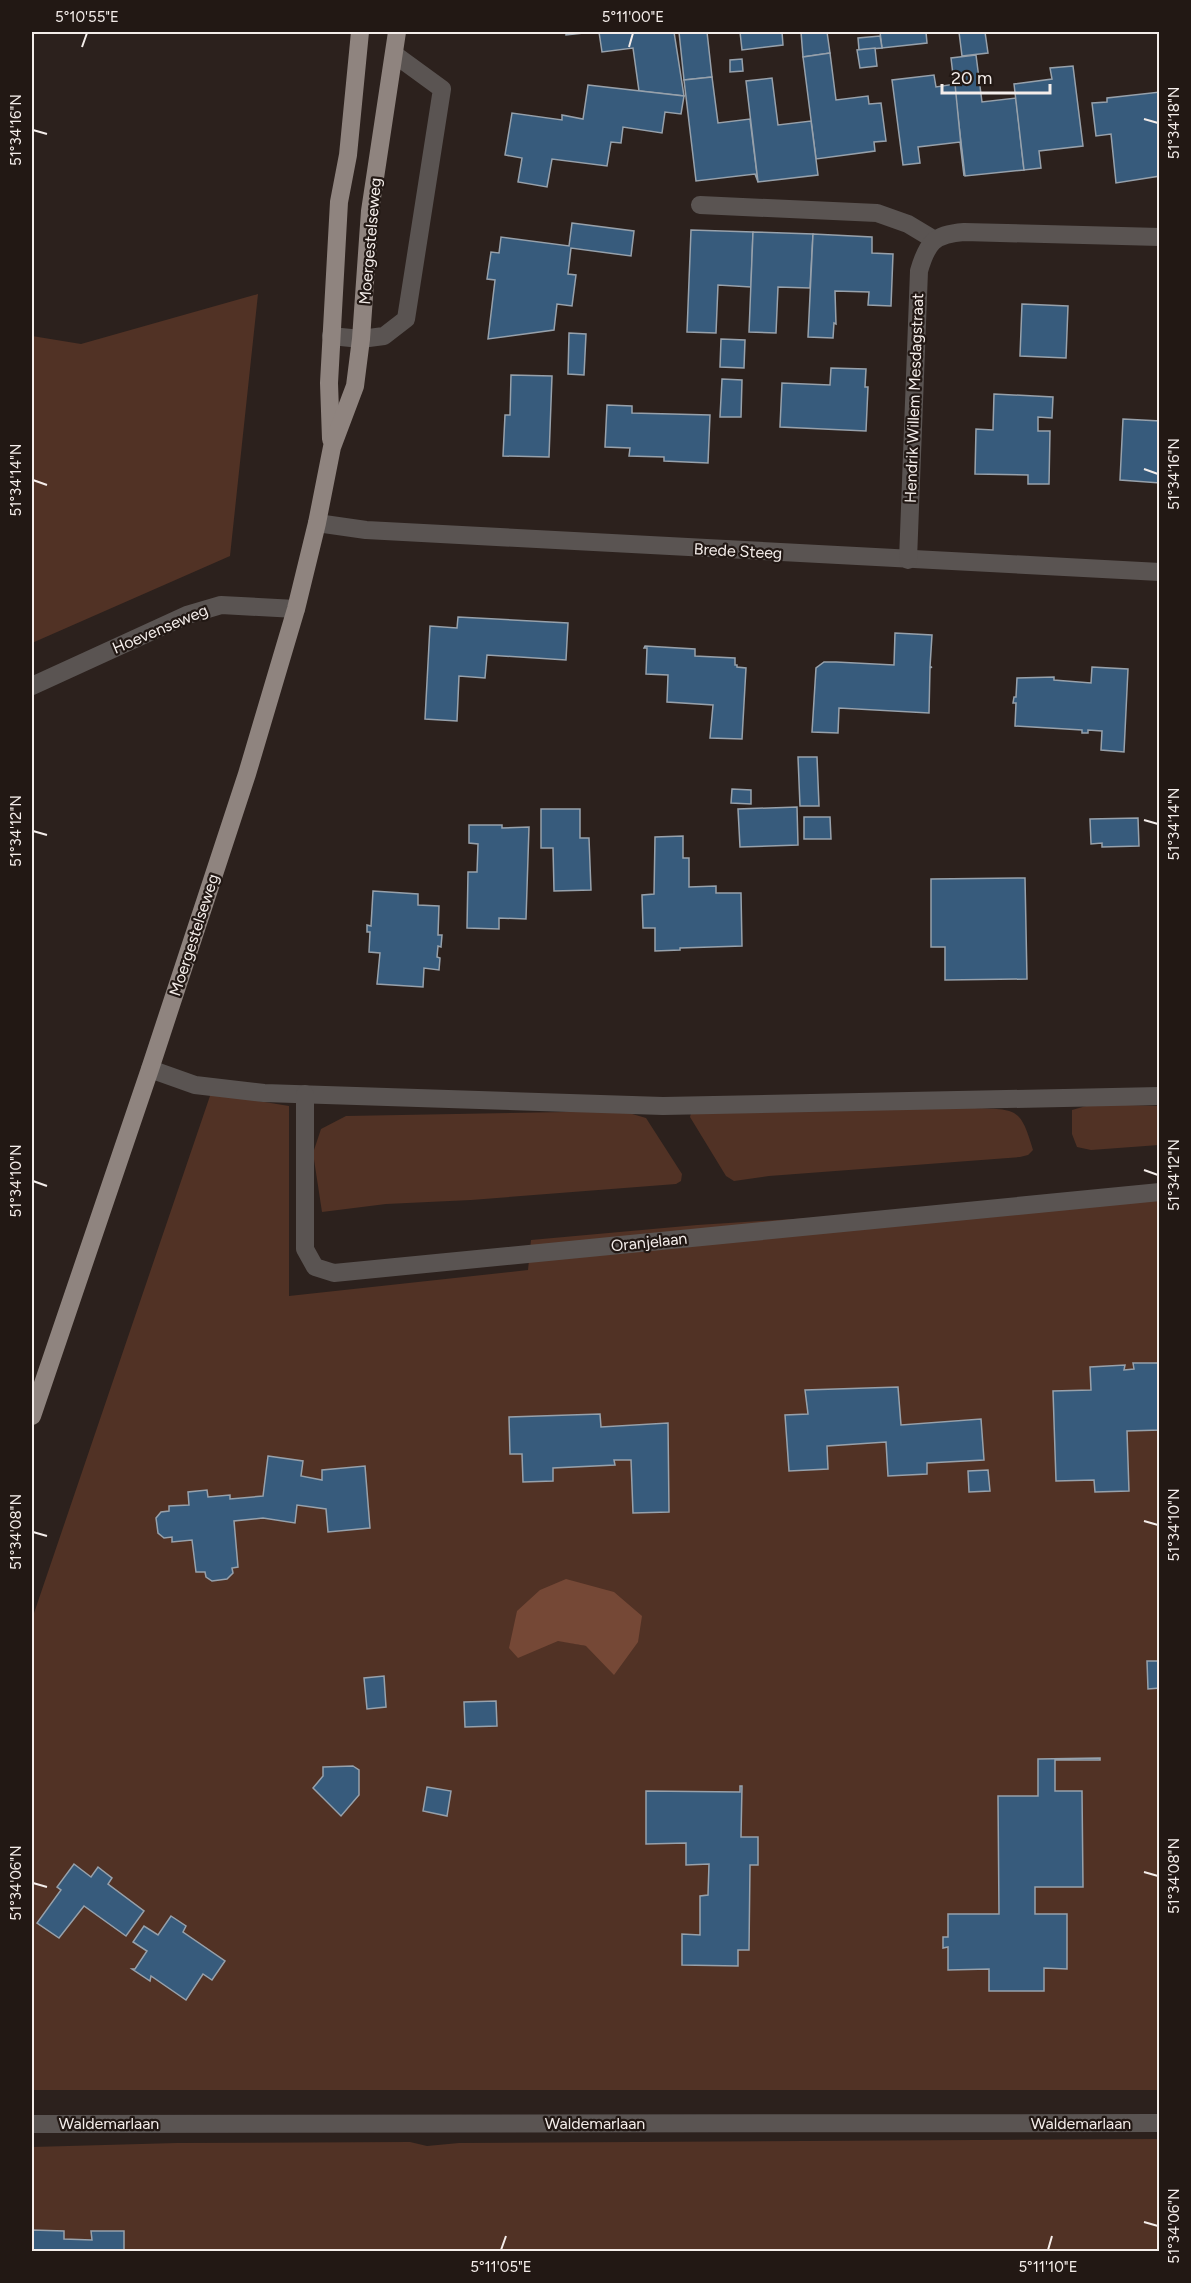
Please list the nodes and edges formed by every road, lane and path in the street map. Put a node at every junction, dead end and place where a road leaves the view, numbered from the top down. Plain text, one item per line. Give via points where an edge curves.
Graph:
1 (360, 32) edge
2 (397, 32) edge
3 (394, 54) junction
4 (700, 205) dead end
5 (1160, 237) edge
6 (933, 240) junction
7 (331, 336) junction
8 (361, 339) junction
9 (332, 447) junction
10 (317, 523) junction
11 (908, 560) junction
12 (1160, 572) edge
13 (296, 609) junction
14 (32, 686) edge
15 (150, 1069) junction
16 (305, 1094) junction
17 (1160, 1096) edge
18 (1160, 1192) edge
19 (32, 1416) edge
20 (1160, 2123) edge
21 (32, 2124) edge

1 - 7 main road, Moergestelseweg via 348,155 339,202
2 - 3 main road, Moergestelseweg
3 - 8 main road, Moergestelseweg via 370,211
3 - 8 street via 442,89 406,319 384,336
4 - 6 street via 877,213 908,224
5 - 6 street via 964,232 946,233
6 - 11 street, Hendrik Willem Mesdagstraat via 919,271
7 - 8 street
7 - 9 main road, Moergestelseweg
8 - 9 main road, Moergestelseweg via 355,386
9 - 10 main road, Moergestelseweg
10 - 11 street, Brede Steeg via 377,531
10 - 13 main road, Moergestelseweg
11 - 12 street, Brede Steeg
13 - 14 street, Hoevenseweg via 221,605 187,615
13 - 15 main road, Moergestelseweg via 244,786
15 - 16 street via 195,1085
15 - 19 main road, Moergestelseweg
16 - 17 street via 663,1106
16 - 18 street, Oranjelaan via 305,1249 315,1267 334,1273
20 - 21 street, Waldemarlaan

